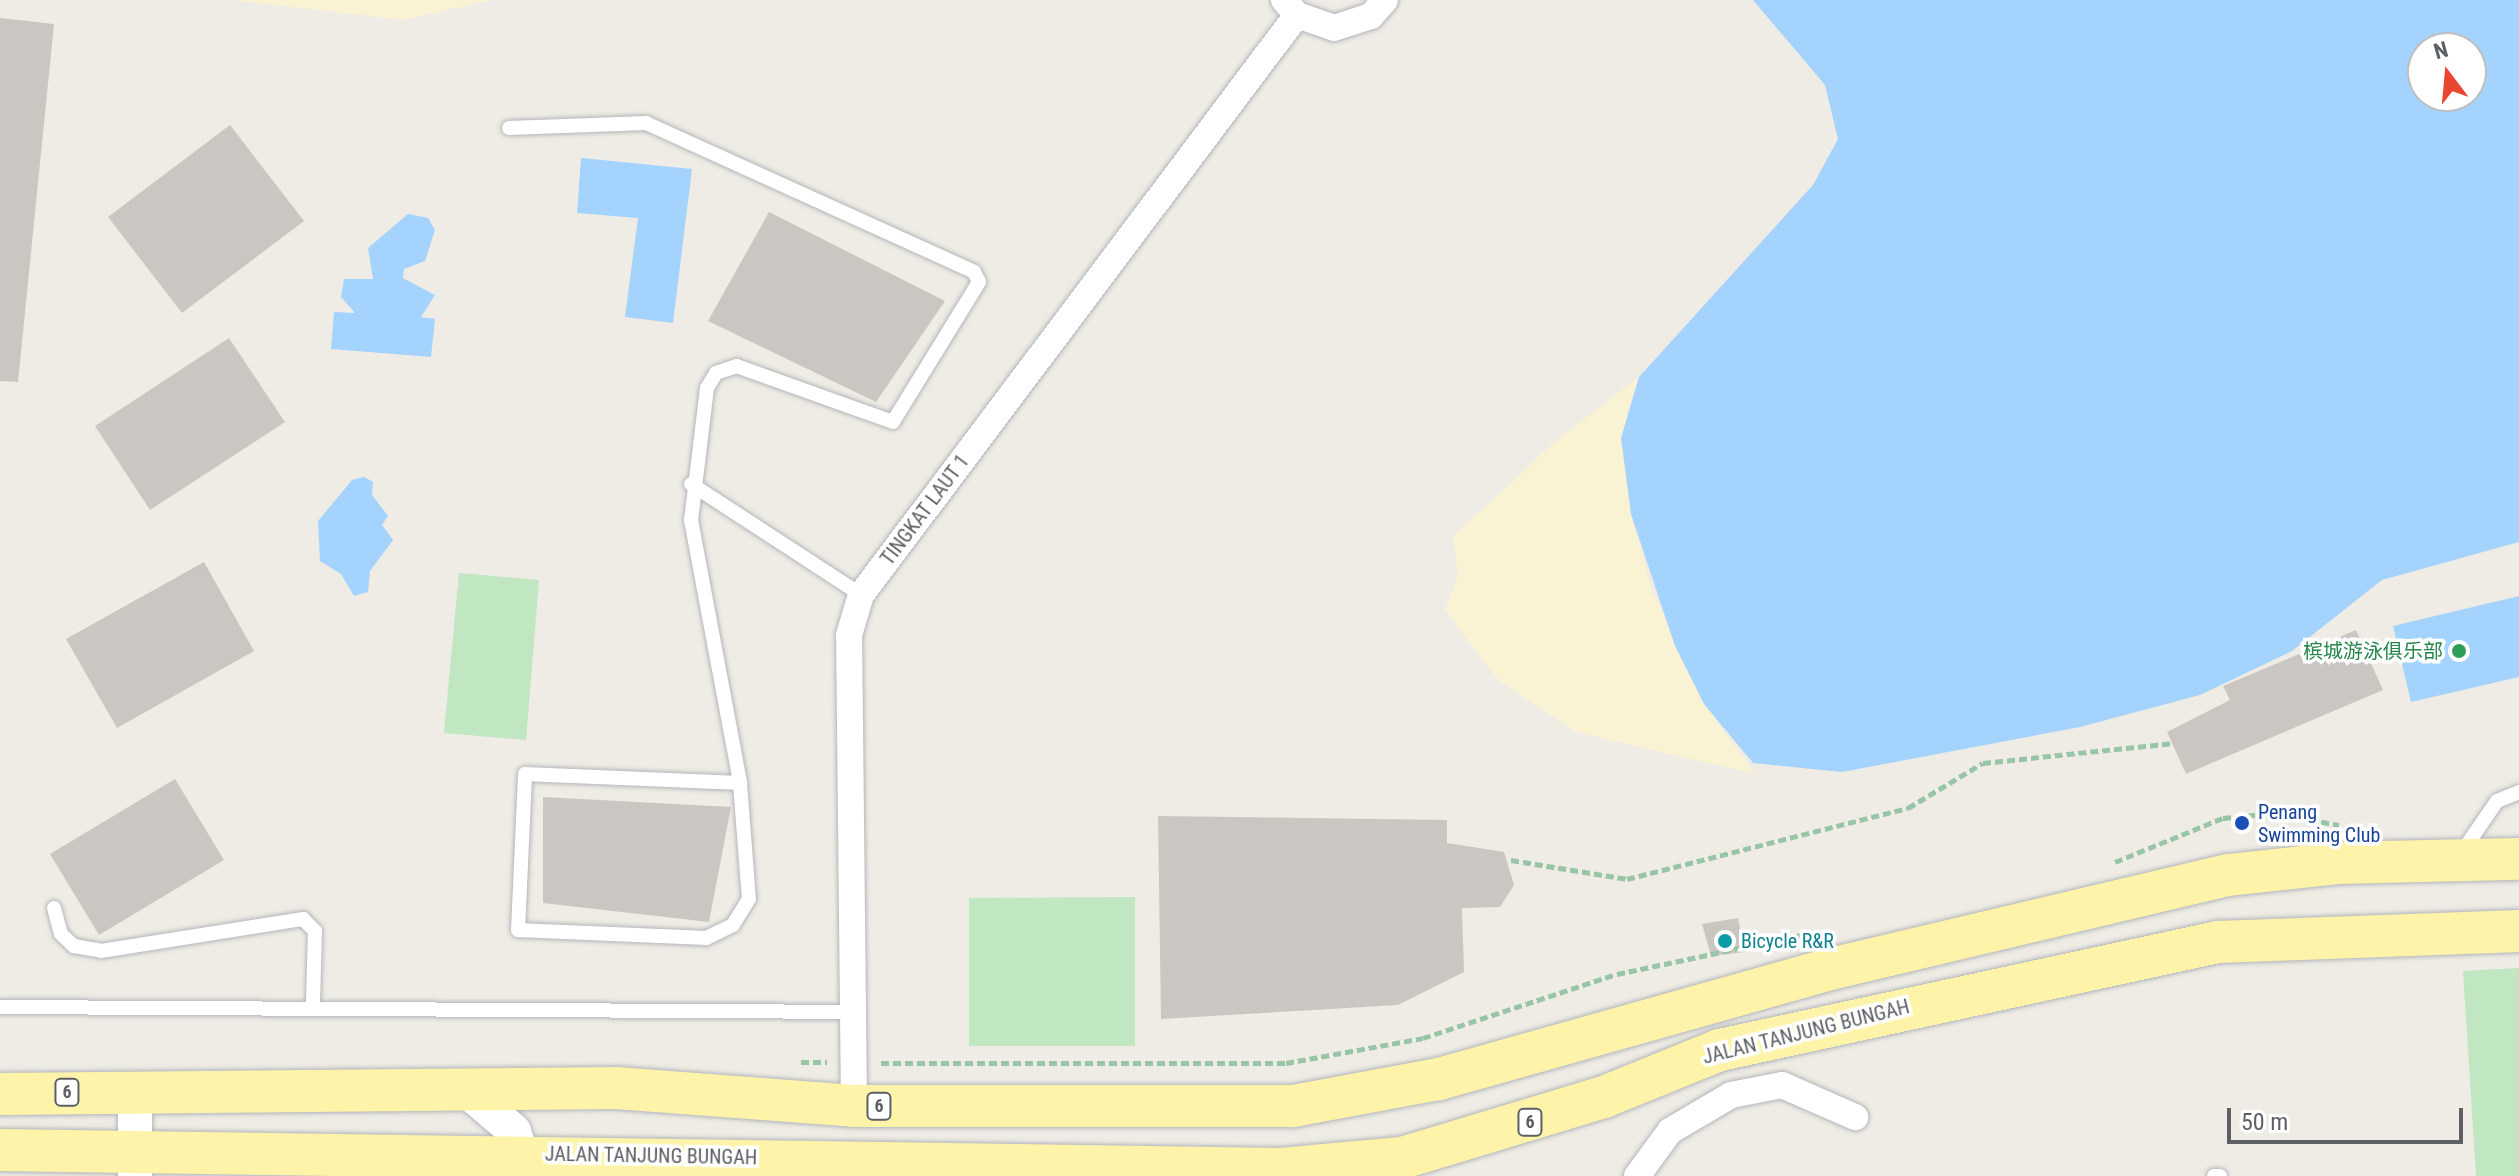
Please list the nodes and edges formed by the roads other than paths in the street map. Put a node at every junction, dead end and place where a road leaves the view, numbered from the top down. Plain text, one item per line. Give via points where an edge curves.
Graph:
1 (1385, 0) edge
2 (1290, 8) edge
3 (509, 128) dead end
4 (691, 484) junction
5 (861, 595) junction
6 (740, 783) junction
7 (2519, 792) edge
8 (2458, 859) junction
9 (2519, 859) edge
10 (54, 908) dead end
11 (2519, 931) edge
12 (313, 1003) junction
13 (0, 1007) edge
14 (858, 1012) junction
15 (466, 1090) junction
16 (135, 1093) junction
17 (0, 1094) edge
18 (854, 1106) junction
19 (1855, 1117) dead end
20 (62, 1148) junction
21 (0, 1150) edge
22 (653, 1156) junction
23 (136, 1163) edge
24 (524, 1165) edge
25 (879, 1167) edge
26 (1152, 1171) edge
27 (1280, 1172) edge
28 (100, 1176) edge
29 (603, 1176) edge
30 (1637, 1176) edge

1 - 2 street via 1354,25 1334,28
2 - 5 street, TINGKAT LAUT 1
3 - 4 lane via 646,123 974,272 980,289 893,422 737,366 716,373 696,428
4 - 5 lane
4 - 6 lane via 694,557
5 - 14 street, TINGKAT LAUT 1 via 849,635
6 - 6 lane via 525,774 518,930 706,938 733,925 749,899
7 - 8 lane via 2497,801
8 - 9 main road, 6
8 - 18 main road, 6 via 2229,875 1826,970 1439,1079 1293,1106
10 - 12 lane via 61,934 74,946 101,951 303,919 315,931
11 - 27 main road, JALAN TANJUNG BUNGAH / 6 via 2218,942 1720,1050 1604,1097 1402,1158
12 - 13 lane
12 - 14 lane
14 - 18 street, TINGKAT LAUT 1
15 - 16 main road, 6
15 - 18 main road, 6 via 616,1088
15 - 24 street via 503,1117
16 - 17 main road, 6
16 - 23 street
19 - 30 street via 1782,1085 1731,1095 1670,1131
20 - 21 main road, JALAN TANJUNG BUNGAH / 6
20 - 23 main road, JALAN TANJUNG BUNGAH / 6
20 - 28 main road
22 - 24 main road, JALAN TANJUNG BUNGAH / 6
22 - 25 main road, JALAN TANJUNG BUNGAH / 6
22 - 29 main road
23 - 24 main road, JALAN TANJUNG BUNGAH / 6
25 - 26 main road, JALAN TANJUNG BUNGAH / 6
26 - 27 main road, JALAN TANJUNG BUNGAH / 6

